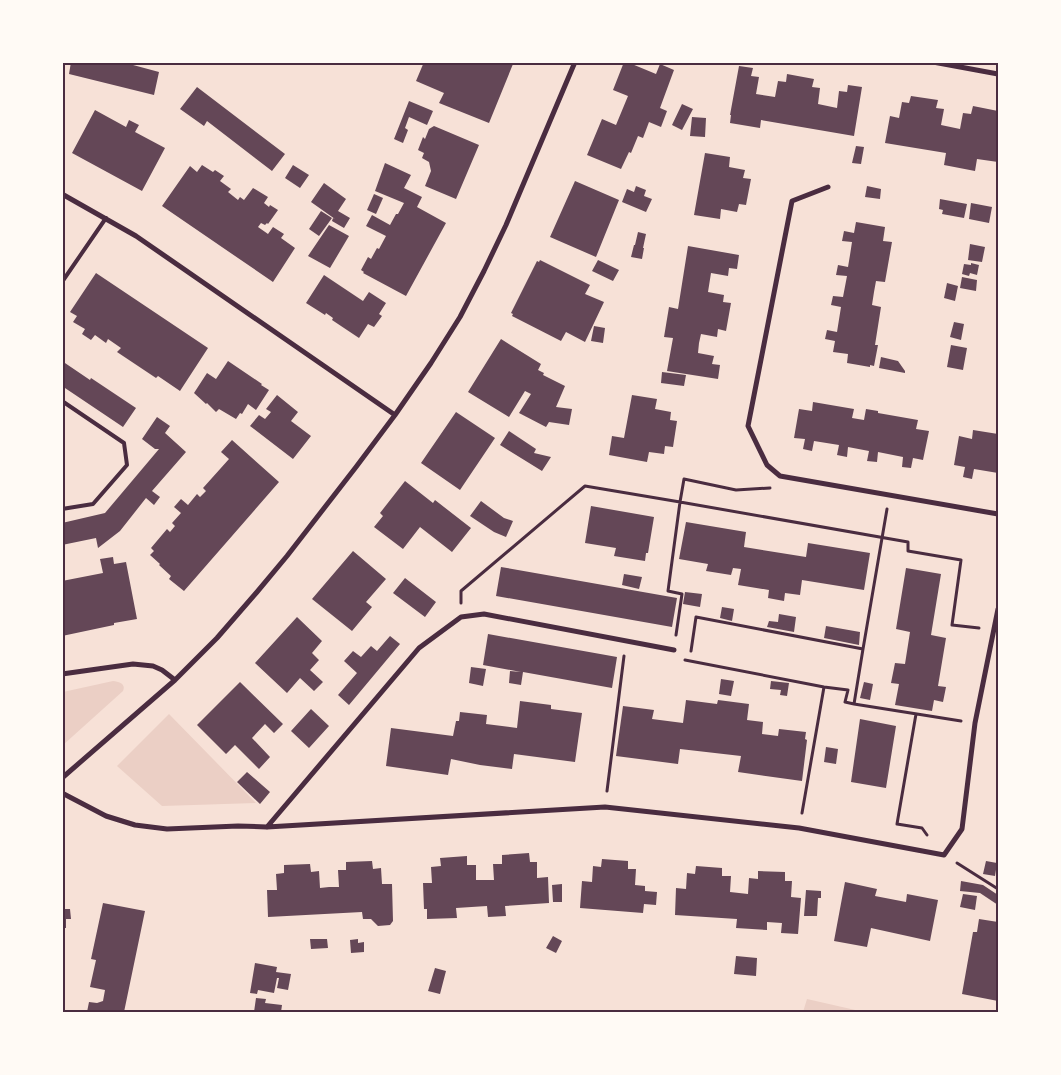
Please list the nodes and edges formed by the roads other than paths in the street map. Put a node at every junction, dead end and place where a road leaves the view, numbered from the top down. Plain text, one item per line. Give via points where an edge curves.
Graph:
1 (575, 62) edge
2 (933, 62) edge
3 (998, 74) edge
4 (828, 187) dead end
5 (62, 194) edge
6 (106, 218) junction
7 (62, 282) edge
8 (62, 401) edge
9 (395, 415) junction
10 (62, 509) edge
11 (998, 514) edge
12 (998, 609) edge
13 (674, 650) road end
14 (62, 674) edge
15 (175, 680) junction
16 (62, 778) edge
17 (62, 793) edge
18 (268, 827) junction

1 - 9 street via 484,271 460,317
2 - 3 street
4 - 11 street via 792,201 748,426 767,465 780,476
5 - 6 street
6 - 7 lane
6 - 9 street
8 - 10 lane via 124,443 127,465 93,504
9 - 15 street via 257,592
12 - 18 street via 975,723 962,829 944,855 799,828 605,807
13 - 18 street via 484,614 462,617 419,648
14 - 15 street via 133,664 153,666
15 - 16 street
17 - 18 street via 106,816 135,825 167,829

